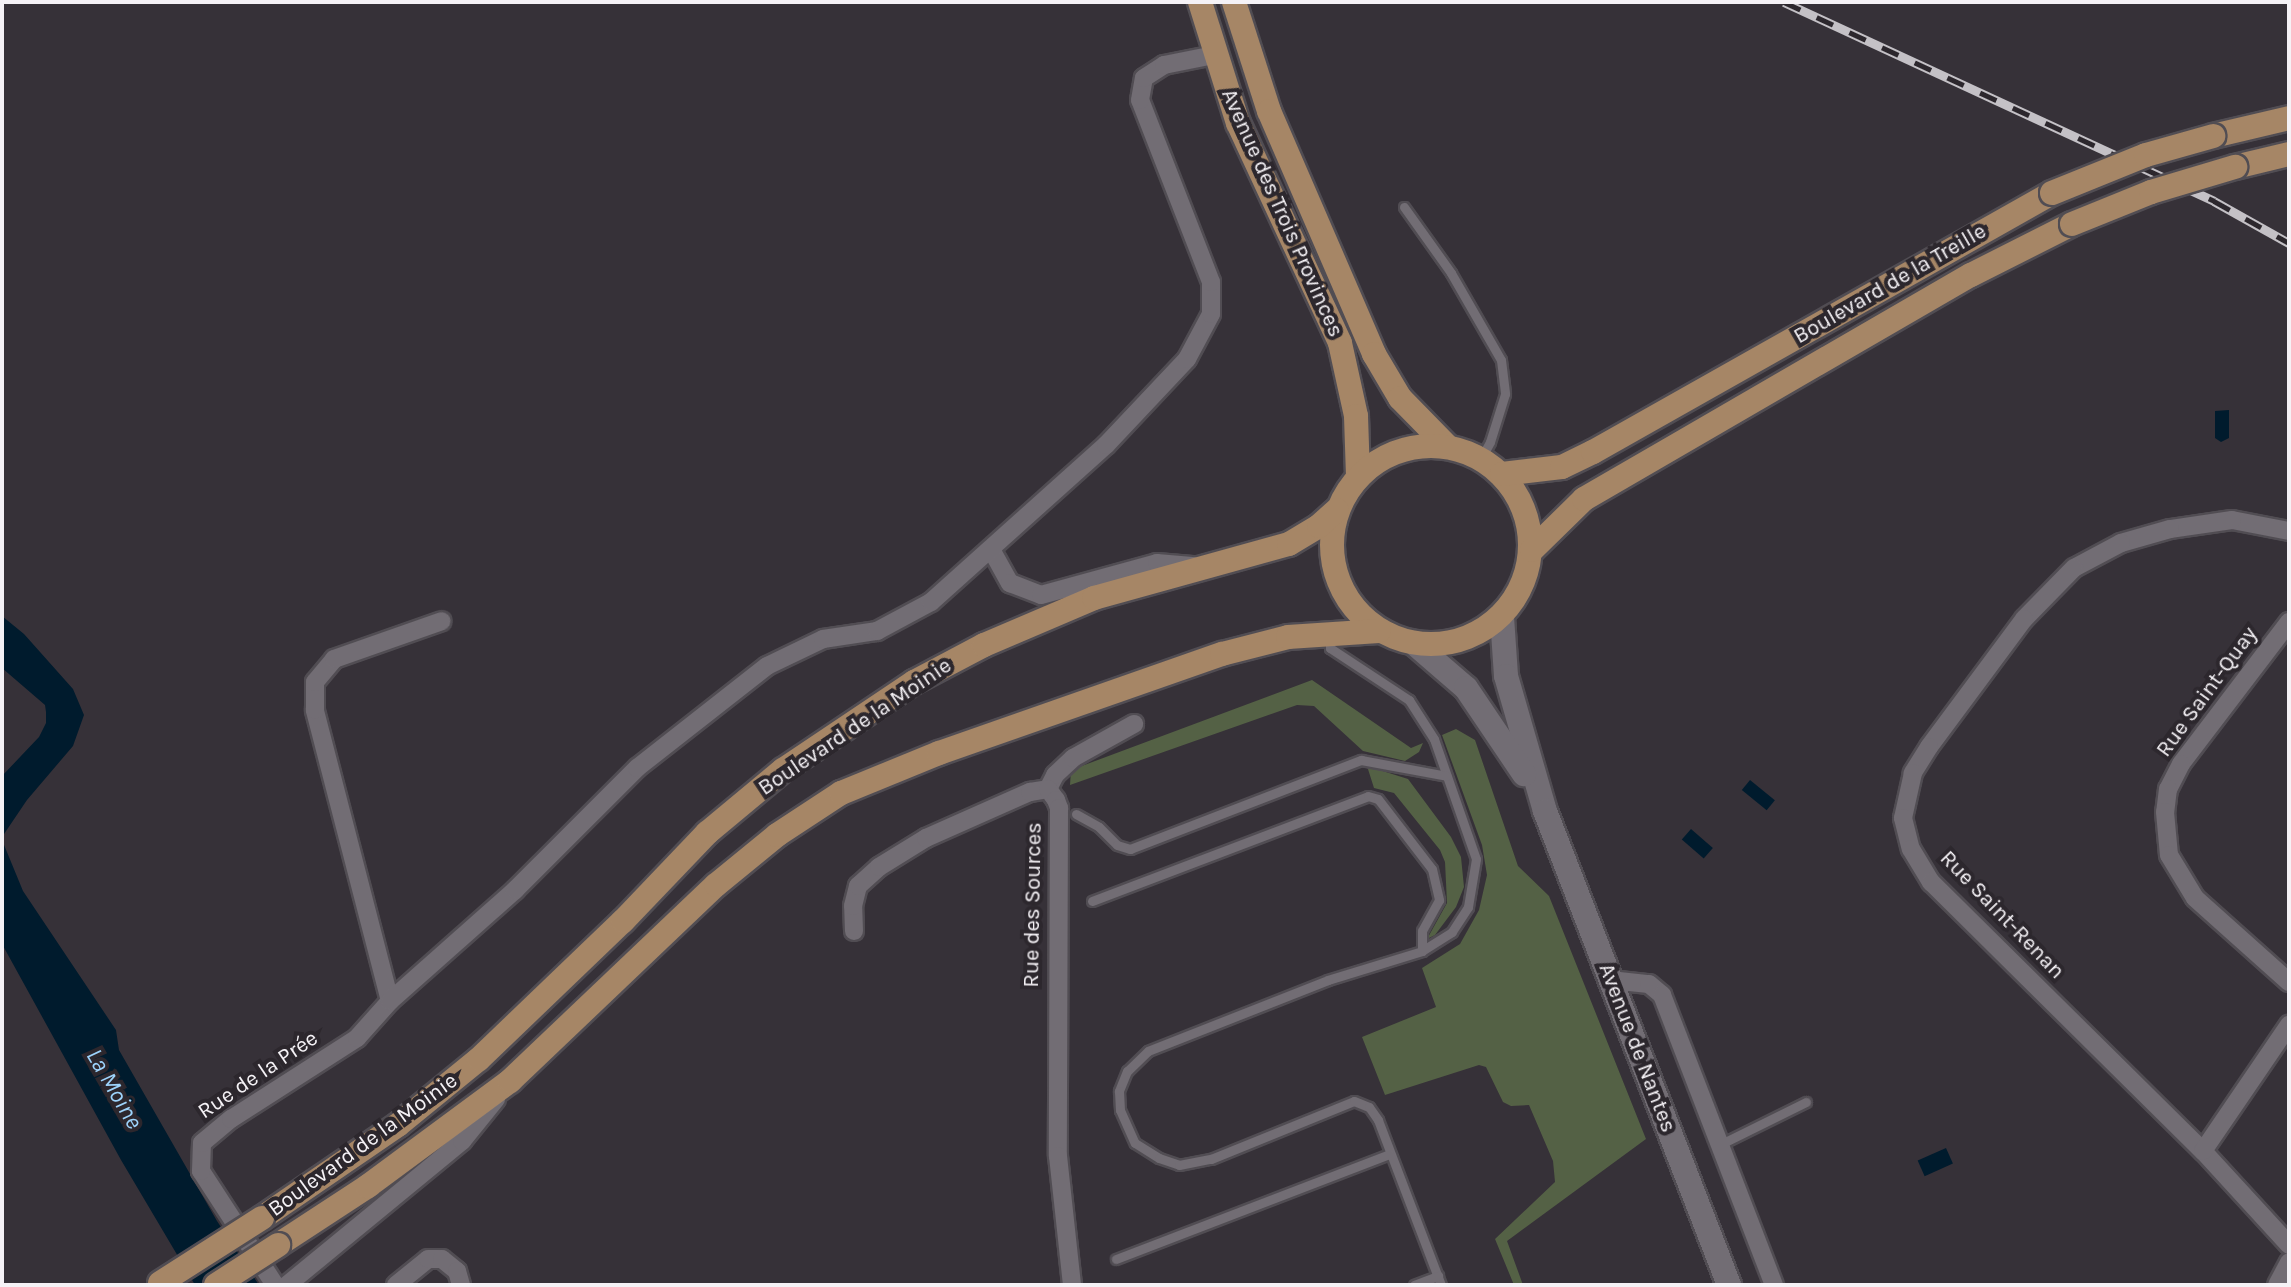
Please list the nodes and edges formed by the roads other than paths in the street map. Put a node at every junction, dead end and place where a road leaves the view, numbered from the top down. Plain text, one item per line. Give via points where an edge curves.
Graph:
1 (1200, 2) edge
2 (1234, 2) edge
3 (1214, 55) junction
4 (2289, 118) edge
5 (2289, 154) edge
6 (1404, 207) dead end
7 (1446, 445) junction
8 (1481, 458) junction
9 (1502, 474) junction
10 (1358, 475) junction
11 (1337, 510) junction
12 (2289, 531) edge
13 (1532, 550) junction
14 (992, 551) junction
15 (1203, 566) junction
16 (1502, 617) junction
17 (442, 621) dead end
18 (2289, 622) edge
19 (1379, 631) junction
20 (1330, 632) junction
21 (1416, 645) junction
22 (1134, 724) dead end
23 (1447, 776) junction
24 (1048, 789) junction
25 (1545, 811) junction
26 (1076, 814) dead end
27 (1092, 901) dead end
28 (854, 931) dead end
29 (1422, 951) junction
30 (1610, 980) junction
31 (2289, 982) edge
32 (390, 1001) junction
33 (2289, 1025) edge
34 (510, 1081) junction
35 (1806, 1102) dead end
36 (1719, 1145) junction
37 (2203, 1151) junction
38 (1390, 1154) junction
39 (2289, 1245) edge
40 (1116, 1259) dead end
41 (2289, 1262) edge
42 (293, 1279) edge
43 (1439, 1281) edge
44 (158, 1284) edge
45 (216, 1285) edge
46 (275, 1285) edge
47 (396, 1285) edge
48 (461, 1285) edge
49 (1072, 1285) edge
50 (1414, 1285) edge
51 (1729, 1285) edge
52 (1774, 1285) edge
53 (2277, 1285) edge

1 - 3 main road, Avenue des Trois Provinces
2 - 7 main road, Avenue des Trois Provinces via 1269,111 1374,354 1400,398
3 - 10 main road, Avenue des Trois Provinces via 1238,123 1340,343 1356,416
3 - 14 street via 1164,65 1144,78 1140,100 1211,282 1211,314 1187,359 1106,445
4 - 9 main road, Boulevard de la Treille, bridge via 2146,155 2052,193 1605,446 1562,467
5 - 13 main road, Boulevard de la Treille, bridge via 2151,192 2072,224 1958,283 1584,499
6 - 8 lane via 1451,273 1501,360 1505,394
7 - 8 main road
7 - 10 main road via 1412,448
8 - 9 main road
9 - 13 main road via 1525,509
10 - 11 main road
11 - 15 main road, Boulevard de la Moinie via 1289,544
11 - 19 main road via 1330,544 1336,578 1353,609
12 - 37 street, Rue Saint-Renan via 2232,520 2170,529 2121,543 2074,568 2024,619 1935,737 1913,773 1903,818 1911,849 1931,882
13 - 16 main road via 1525,576
14 - 15 street via 1010,583 1041,595 1157,563
14 - 32 street via 931,602 877,631 823,639 767,666 637,768 515,890
15 - 44 main road, Boulevard de la Moinie, bridge via 1094,598 984,645 914,682 783,770 707,833 479,1059 398,1125
16 - 21 main road via 1479,632
16 - 25 main road, Avenue de Nantes via 1506,676
17 - 32 street via 334,659 315,682 315,710
18 - 31 street, Rue Saint-Quay via 2181,764 2168,789 2165,812 2169,855 2195,898
19 - 20 main road, Boulevard de la Moinie
19 - 21 main road
20 - 23 lane via 1330,648 1409,700 1434,739
20 - 34 main road, Boulevard de la Moinie via 1222,654 841,793 777,835 716,885
21 - 25 main road, Avenue de Nantes via 1466,688 1503,738
22 - 24 street via 1073,758
23 - 26 lane via 1361,760 1130,849
23 - 29 lane via 1476,859 1475,881 1468,907 1452,932
24 - 28 street, Rue des Sources via 926,838 879,867 858,886
24 - 49 street, Rue des Sources via 1059,808 1058,1156
25 - 30 main road, Avenue de Nantes
27 - 29 lane via 1368,796 1378,799 1432,869 1439,900 1422,931
29 - 38 lane via 1328,980 1148,1051 1127,1071 1119,1091 1122,1120 1135,1143 1179,1165 1211,1159 1354,1101 1369,1107
30 - 36 street via 1649,984 1662,995
30 - 51 main road, Avenue de Nantes
32 - 46 street, Rue de la Prée via 357,1038 202,1143 201,1171
33 - 37 street
34 - 42 street via 462,1141
34 - 45 main road, Boulevard de la Moinie, bridge via 368,1186
35 - 36 lane
36 - 52 street
37 - 39 street, Rue Saint-Renan
38 - 40 lane
38 - 43 lane
41 - 53 street
43 - 50 lane
47 - 48 street via 428,1259 442,1259 457,1271

